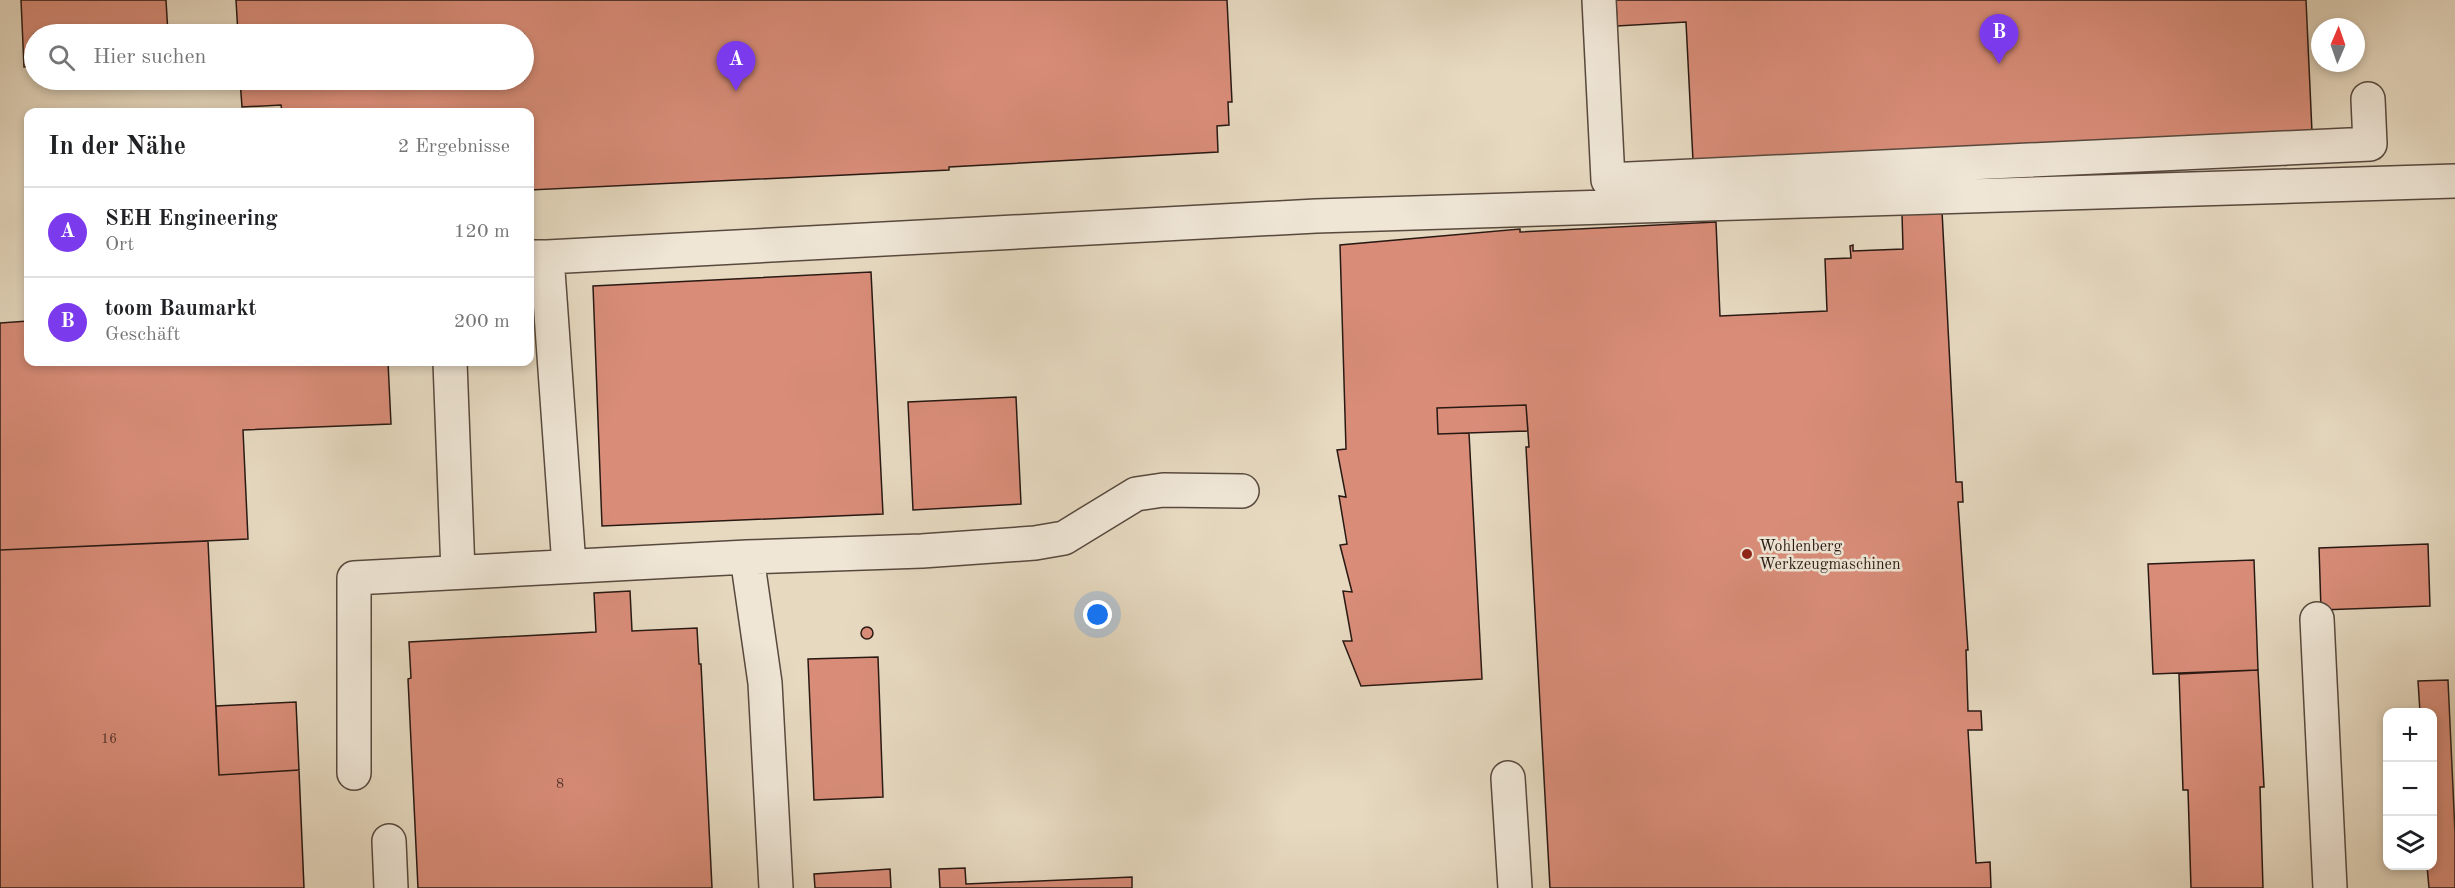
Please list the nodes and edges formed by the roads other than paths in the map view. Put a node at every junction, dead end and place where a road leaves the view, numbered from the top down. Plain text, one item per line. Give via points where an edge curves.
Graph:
1 (1599, 0) edge
2 (2368, 99) dead end
3 (2455, 181) edge
4 (538, 257) edge
5 (450, 366) edge
6 (1242, 491) dead end
7 (747, 557) junction
8 (569, 566) junction
9 (458, 572) junction
10 (2317, 619) dead end
11 (354, 773) dead end
12 (1508, 778) dead end
13 (389, 841) dead end
14 (391, 888) edge
15 (776, 888) edge
16 (1515, 888) edge
17 (2330, 888) edge

1 - 2 lane via 1608,180 2370,144
3 - 4 lane via 1316,216
4 - 8 lane
5 - 9 lane
6 - 7 lane via 1163,490 1136,494 1064,538 1035,543
7 - 8 lane
7 - 15 lane via 765,683
8 - 9 lane
9 - 11 lane via 354,578
10 - 17 lane
12 - 16 lane
13 - 14 lane

